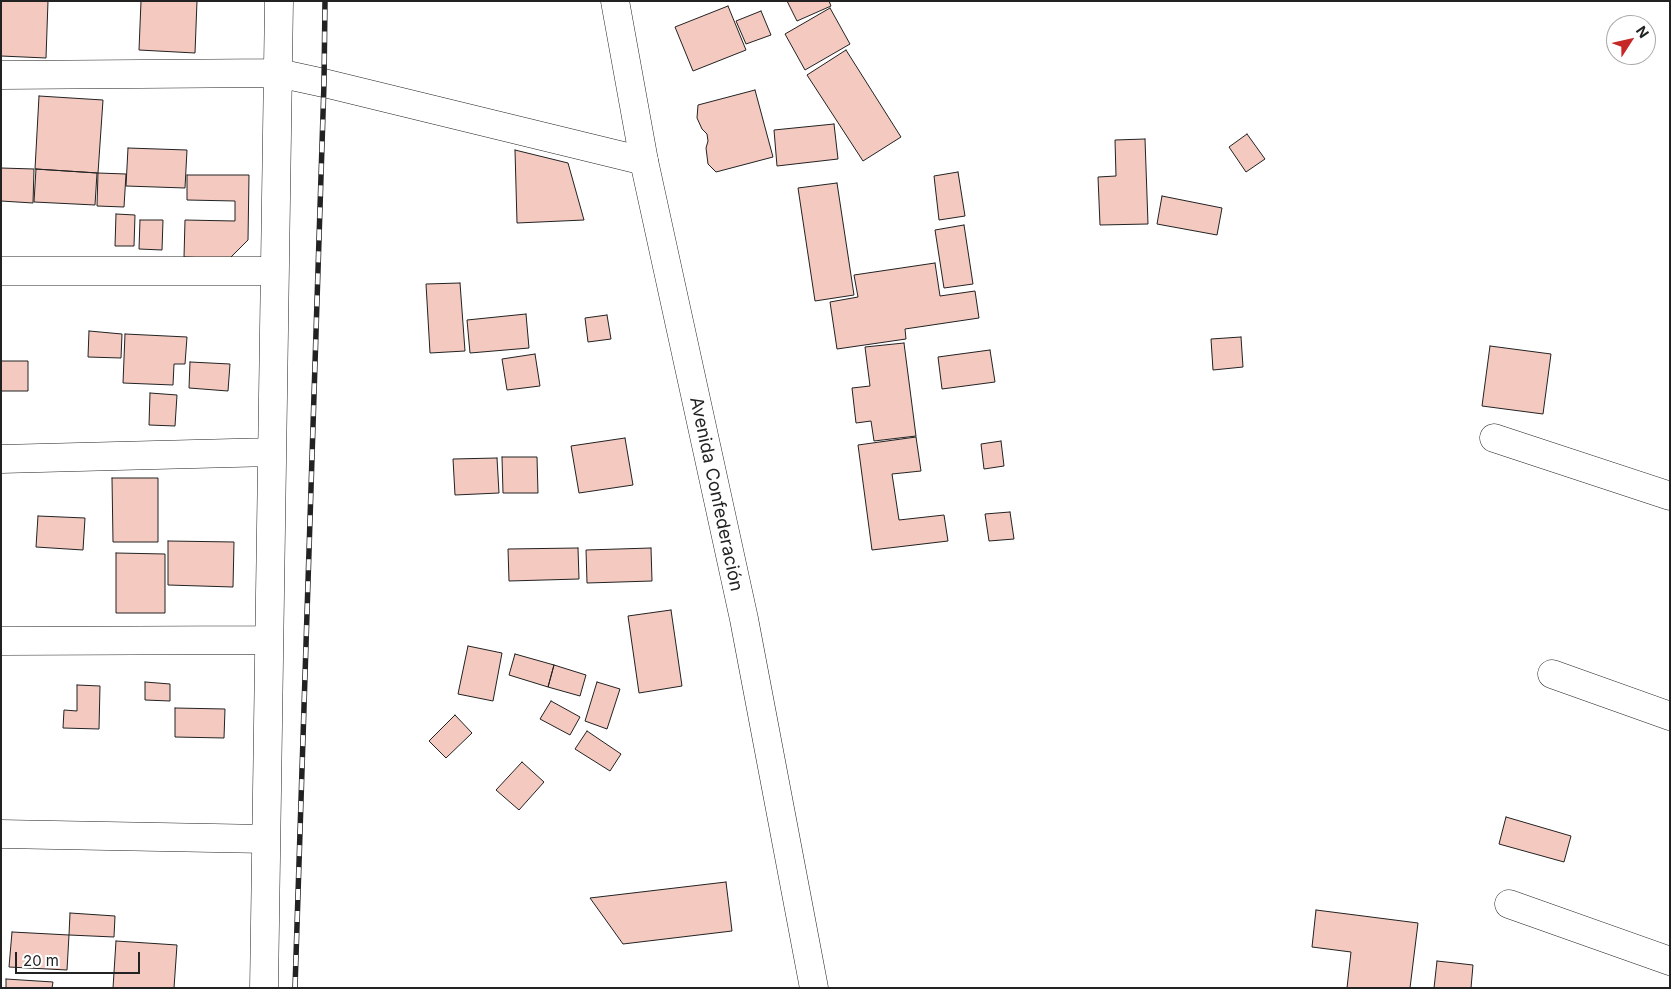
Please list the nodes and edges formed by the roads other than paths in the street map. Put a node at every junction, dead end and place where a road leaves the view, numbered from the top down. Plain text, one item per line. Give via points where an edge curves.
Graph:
1 (279, 1) edge
2 (614, 1) edge
3 (278, 73) junction
4 (1, 75) edge
5 (644, 161) junction
6 (1, 271) edge
7 (274, 271) junction
8 (1494, 438) dead end
9 (272, 452) junction
10 (1, 459) edge
11 (1670, 496) edge
12 (269, 640) junction
13 (1, 641) edge
14 (1552, 674) dead end
15 (1670, 716) edge
16 (1, 834) edge
17 (266, 839) junction
18 (1509, 904) dead end
19 (1670, 961) edge
20 (264, 988) edge
21 (814, 988) edge

1 - 3 main road
2 - 5 main road, Avenida Confederación
3 - 4 main road
3 - 5 main road
3 - 7 main road
5 - 21 main road, Avenida Confederación via 744,619
6 - 7 main road
7 - 9 main road
8 - 11 main road
9 - 10 main road
9 - 12 main road
12 - 13 main road
12 - 17 main road
14 - 15 main road
16 - 17 main road
17 - 20 main road
18 - 19 main road

